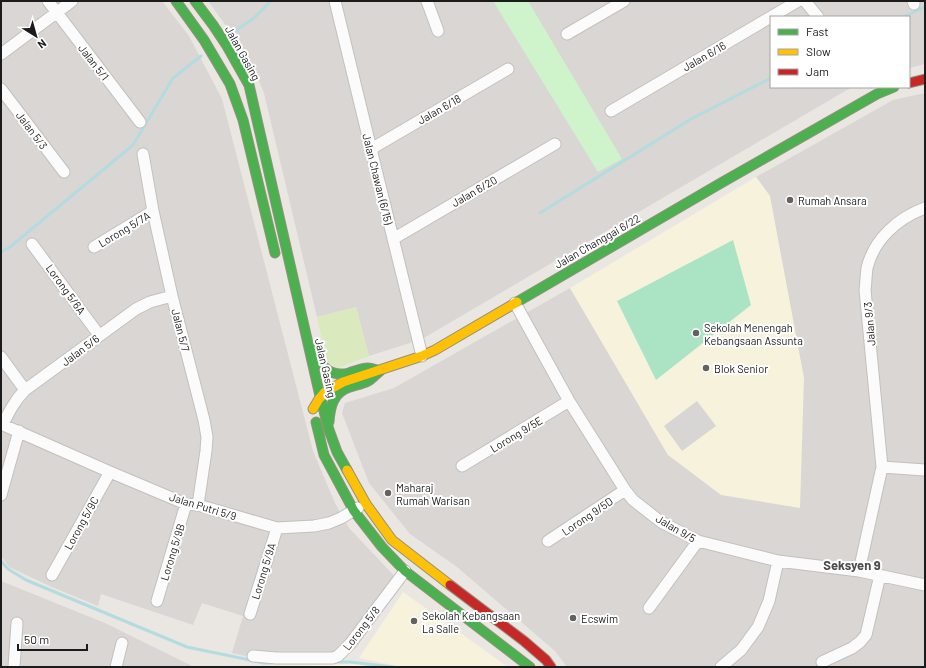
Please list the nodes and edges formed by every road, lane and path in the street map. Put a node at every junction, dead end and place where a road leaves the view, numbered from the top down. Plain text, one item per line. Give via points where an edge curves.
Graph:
1 (48, 1) edge
2 (72, 1) edge
3 (176, 1) edge
4 (195, 1) edge
5 (335, 1) edge
6 (427, 1) edge
7 (624, 1) edge
8 (798, 1) edge
9 (805, 1) edge
10 (56, 13) junction
11 (772, 16) edge
12 (817, 16) edge
13 (770, 17) edge
14 (438, 31) dead end
15 (567, 34) dead end
16 (1, 54) edge
17 (508, 69) dead end
18 (925, 79) edge
19 (910, 83) edge
20 (891, 88) edge
21 (1, 89) edge
22 (875, 90) edge
23 (611, 111) dead end
24 (140, 122) dead end
25 (555, 144) dead end
26 (370, 149) junction
27 (143, 154) dead end
28 (64, 172) dead end
29 (925, 208) edge
30 (153, 211) junction
31 (393, 239) junction
32 (32, 244) dead end
33 (94, 247) dead end
34 (278, 264) dead end
35 (172, 296) junction
36 (515, 303) junction
37 (99, 335) junction
38 (308, 345) junction
39 (422, 356) junction
40 (1, 357) edge
41 (380, 371) junction
42 (25, 390) junction
43 (309, 394) dead end
44 (320, 396) junction
45 (569, 402) junction
46 (313, 409) junction
47 (2, 424) edge
48 (329, 430) junction
49 (19, 431) junction
50 (462, 466) dead end
51 (882, 467) junction
52 (925, 470) edge
53 (110, 472) junction
54 (625, 490) junction
55 (1, 495) edge
56 (186, 504) junction
57 (366, 504) junction
58 (198, 505) junction
59 (354, 511) junction
60 (277, 528) junction
61 (698, 541) junction
62 (548, 542) dead end
63 (778, 560) junction
64 (405, 571) junction
65 (859, 571) junction
66 (52, 575) dead end
67 (880, 575) junction
68 (925, 585) edge
69 (157, 601) dead end
70 (649, 608) dead end
71 (250, 614) dead end
72 (17, 623) dead end
73 (122, 643) dead end
74 (254, 656) dead end
75 (822, 662) dead end
76 (14, 667) edge
77 (116, 667) edge
78 (530, 667) edge
79 (552, 667) edge
80 (721, 667) edge

1 - 10 street, Jalan 5/1
2 - 10 street
3 - 34 main road via 204,40 230,84 243,120
4 - 38 main road, Jalan Gasing via 219,33 249,85
5 - 26 street, Jalan Chawan (6/15)
6 - 14 street
7 - 15 street
8 - 11 street, Jalan 6/16
9 - 12 street
10 - 16 street
10 - 24 street, Jalan 5/1
13 - 23 street, Jalan 6/16
17 - 26 street, Jalan 6/18
18 - 19 main road
20 - 22 main road, Jalan Changgai 6/22
21 - 28 street, Jalan 5/3
22 - 36 main road, Jalan Changgai 6/22
25 - 31 street, Jalan 6/20
26 - 31 street, Jalan Chawan (6/15)
27 - 30 street, Jalan 5/7
29 - 51 street, Jalan 9/3 via 903,218 892,227 880,240 867,269 865,290
30 - 33 street, Lorong 5/7A
30 - 35 street, Jalan 5/7
31 - 39 street, Jalan Chawan (6/15)
32 - 37 street, Lorong 5/6A
35 - 37 street, Jalan 5/6 via 136,309
35 - 58 street, Jalan 5/7 via 206,436
36 - 39 main road, Jalan Changgai 6/22
36 - 45 street, Jalan 9/5
37 - 42 street, Jalan 5/6
38 - 41 main road via 325,368 332,372 347,374 368,368
38 - 44 main road, Jalan Gasing
39 - 41 main road, Jalan Changgai 6/22
40 - 42 street
41 - 44 main road, Jalan Changgai 6/22 via 343,382
41 - 48 main road via 370,381 343,389 337,394 330,410
42 - 47 street, Jalan 5/6
43 - 46 main road, Jalan Gasing
44 - 46 main road, Jalan Changgai 6/22
44 - 48 main road, Jalan Gasing
45 - 50 street, Lorong 9/5E
45 - 54 street, Jalan 9/5
46 - 59 main road, Jalan Gasing via 324,455
47 - 49 street, Jalan Putri 5/9
48 - 57 main road, Jalan Gasing via 337,452
49 - 53 street, Jalan Putri 5/9
49 - 55 street
51 - 52 street
51 - 65 street, Jalan 9/3
53 - 56 street, Jalan Putri 5/9
53 - 66 street, Lorong 5/9C
54 - 61 street, Jalan 9/5 via 661,522
54 - 62 street, Lorong 9/5D
56 - 58 street, Jalan Putri 5/9
56 - 69 street, Lorong 5/9B
57 - 59 street, Jalan Putri 5/9
57 - 79 main road, Jalan Gasing via 392,540 524,641
58 - 60 street, Jalan Putri 5/9
59 - 60 street, Jalan Putri 5/9 via 329,523
59 - 64 main road, Jalan Gasing
60 - 71 street, Lorong 5/9A
61 - 63 street, Jalan 9/5
61 - 70 street
63 - 65 street, Jalan 9/5
63 - 80 street via 769,601 758,627 741,650
64 - 74 street, Lorong 5/8 via 338,656
64 - 78 main road, Jalan Gasing
65 - 67 street, Jalan 9/5
67 - 68 street, Jalan 9/5
67 - 75 street via 868,630 863,639 856,646
72 - 76 street
73 - 77 street

